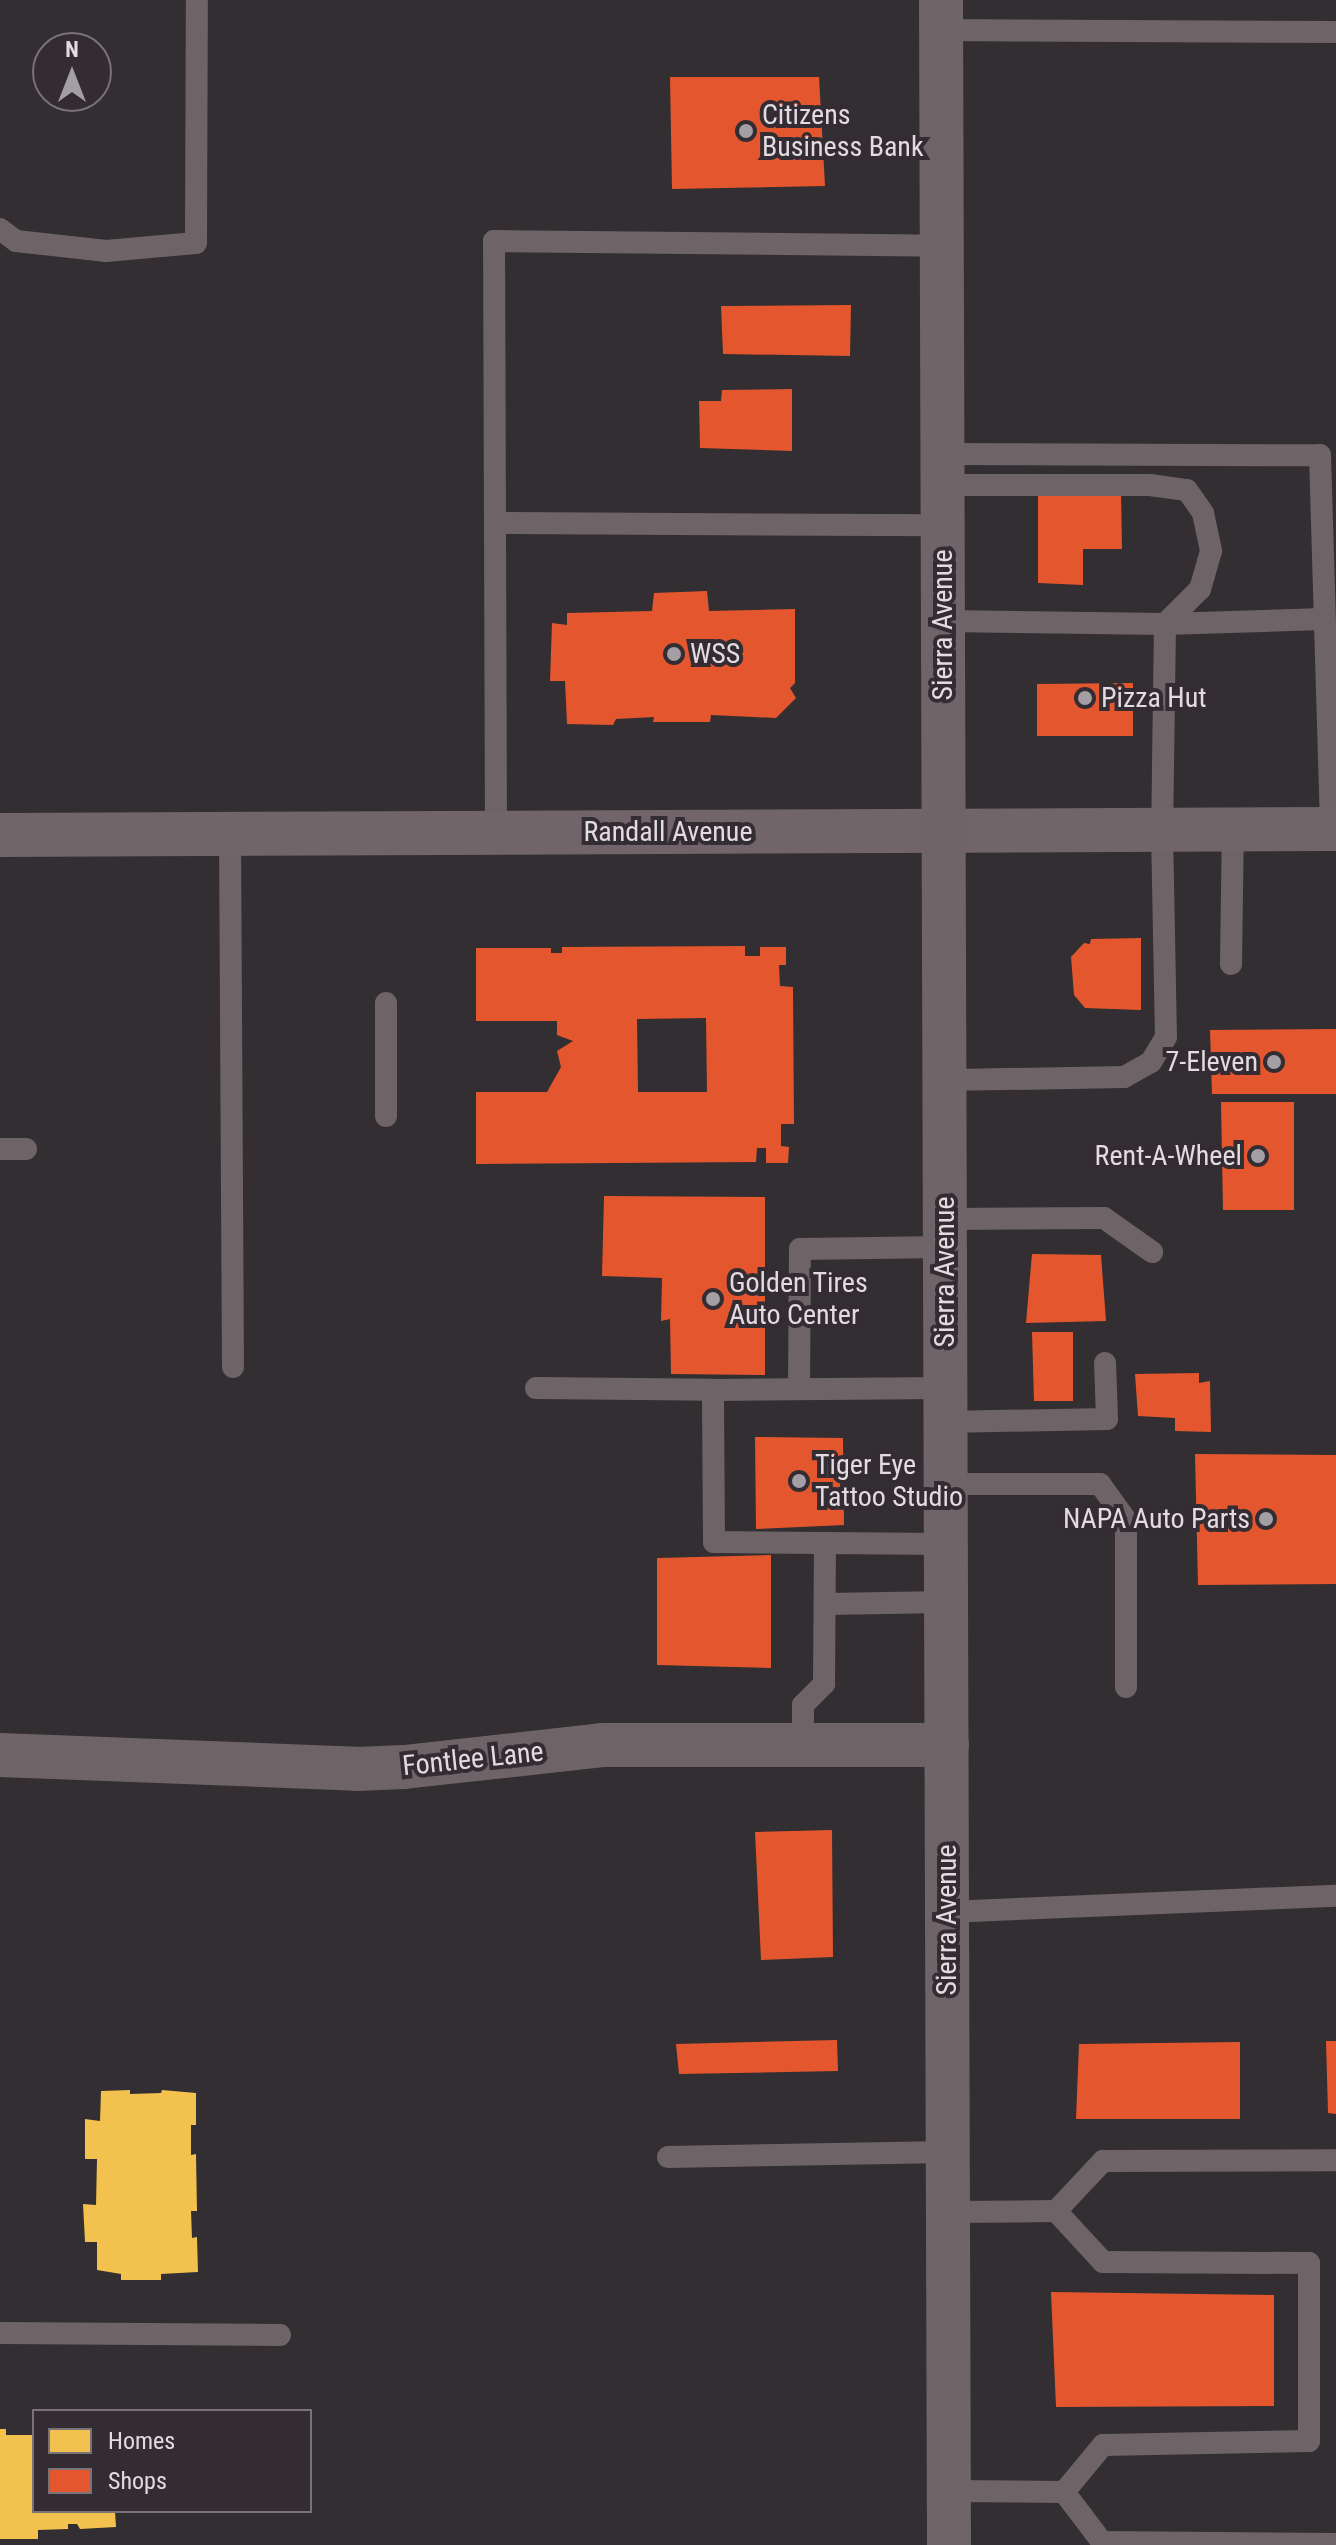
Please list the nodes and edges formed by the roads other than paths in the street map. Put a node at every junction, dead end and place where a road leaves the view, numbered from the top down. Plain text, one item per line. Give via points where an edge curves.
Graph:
1 (197, 0) edge
2 (941, 15) edge
3 (1336, 32) edge
4 (0, 229) edge
5 (942, 246) junction
6 (942, 488) junction
7 (495, 523) junction
8 (1322, 619) junction
9 (942, 621) junction
10 (1165, 624) junction
11 (1233, 829) junction
12 (1333, 829) edge
13 (1162, 830) junction
14 (944, 831) junction
15 (496, 832) junction
16 (230, 834) junction
17 (0, 835) edge
18 (1231, 964) dead end
19 (386, 1003) dead end
20 (945, 1080) junction
21 (386, 1116) dead end
22 (0, 1149) edge
23 (26, 1149) dead end
24 (945, 1233) junction
25 (1152, 1252) dead end
26 (1105, 1363) dead end
27 (233, 1367) dead end
28 (536, 1388) dead end
29 (799, 1389) junction
30 (713, 1390) junction
31 (946, 1405) junction
32 (946, 1484) junction
33 (825, 1543) junction
34 (946, 1544) junction
35 (946, 1602) junction
36 (825, 1604) junction
37 (1126, 1687) dead end
38 (803, 1745) junction
39 (947, 1745) junction
40 (0, 1755) edge
41 (1336, 1896) edge
42 (947, 1912) junction
43 (948, 2152) junction
44 (668, 2157) dead end
45 (1336, 2160) edge
46 (1056, 2211) junction
47 (948, 2212) junction
48 (0, 2333) edge
49 (280, 2335) dead end
50 (949, 2491) junction
51 (1064, 2492) junction
52 (1336, 2544) edge
53 (949, 2545) edge

1 - 4 lane via 196,243 106,251 16,241
2 - 3 lane
2 - 5 main road, Sierra Avenue
5 - 6 main road, Sierra Avenue
5 - 7 lane via 494,241
6 - 7 lane
6 - 8 lane via 1320,455
6 - 9 main road, Sierra Avenue
6 - 10 lane via 1150,485 1187,490 1203,513 1211,551 1200,589
7 - 15 lane
8 - 10 lane
8 - 12 lane
9 - 10 lane
9 - 14 main road, Sierra Avenue
10 - 13 lane
11 - 12 street, Randall Avenue
11 - 13 street, Randall Avenue
11 - 18 lane
13 - 14 street, Randall Avenue
13 - 20 lane via 1166,1037 1151,1062 1124,1077
14 - 15 street, Randall Avenue
14 - 20 main road, Sierra Avenue
15 - 16 street, Randall Avenue
16 - 17 street, Randall Avenue
16 - 27 lane
19 - 21 lane
20 - 24 main road, Sierra Avenue
22 - 23 lane
24 - 25 lane via 1104,1218
24 - 29 lane via 800,1249
24 - 31 main road, Sierra Avenue
26 - 31 lane via 1107,1419
28 - 30 lane
29 - 30 lane
29 - 31 lane
30 - 33 lane via 714,1542
31 - 32 main road, Sierra Avenue
32 - 34 main road, Sierra Avenue
32 - 37 lane via 1100,1484 1126,1520
33 - 34 lane
33 - 36 lane
34 - 35 main road, Sierra Avenue
35 - 36 lane
35 - 39 main road, Sierra Avenue
36 - 38 lane via 824,1684 803,1705
38 - 39 street, Fontlee Lane
38 - 40 street, Fontlee Lane via 602,1745 357,1769
39 - 42 main road, Sierra Avenue
41 - 42 lane
42 - 43 main road, Sierra Avenue
43 - 44 lane
43 - 47 main road, Sierra Avenue
45 - 46 lane via 1103,2161
46 - 47 lane
46 - 51 lane via 1103,2262 1309,2263 1309,2441 1103,2445
47 - 50 main road, Sierra Avenue
48 - 49 lane
50 - 51 lane
50 - 53 main road, Sierra Avenue
51 - 52 lane via 1102,2542

